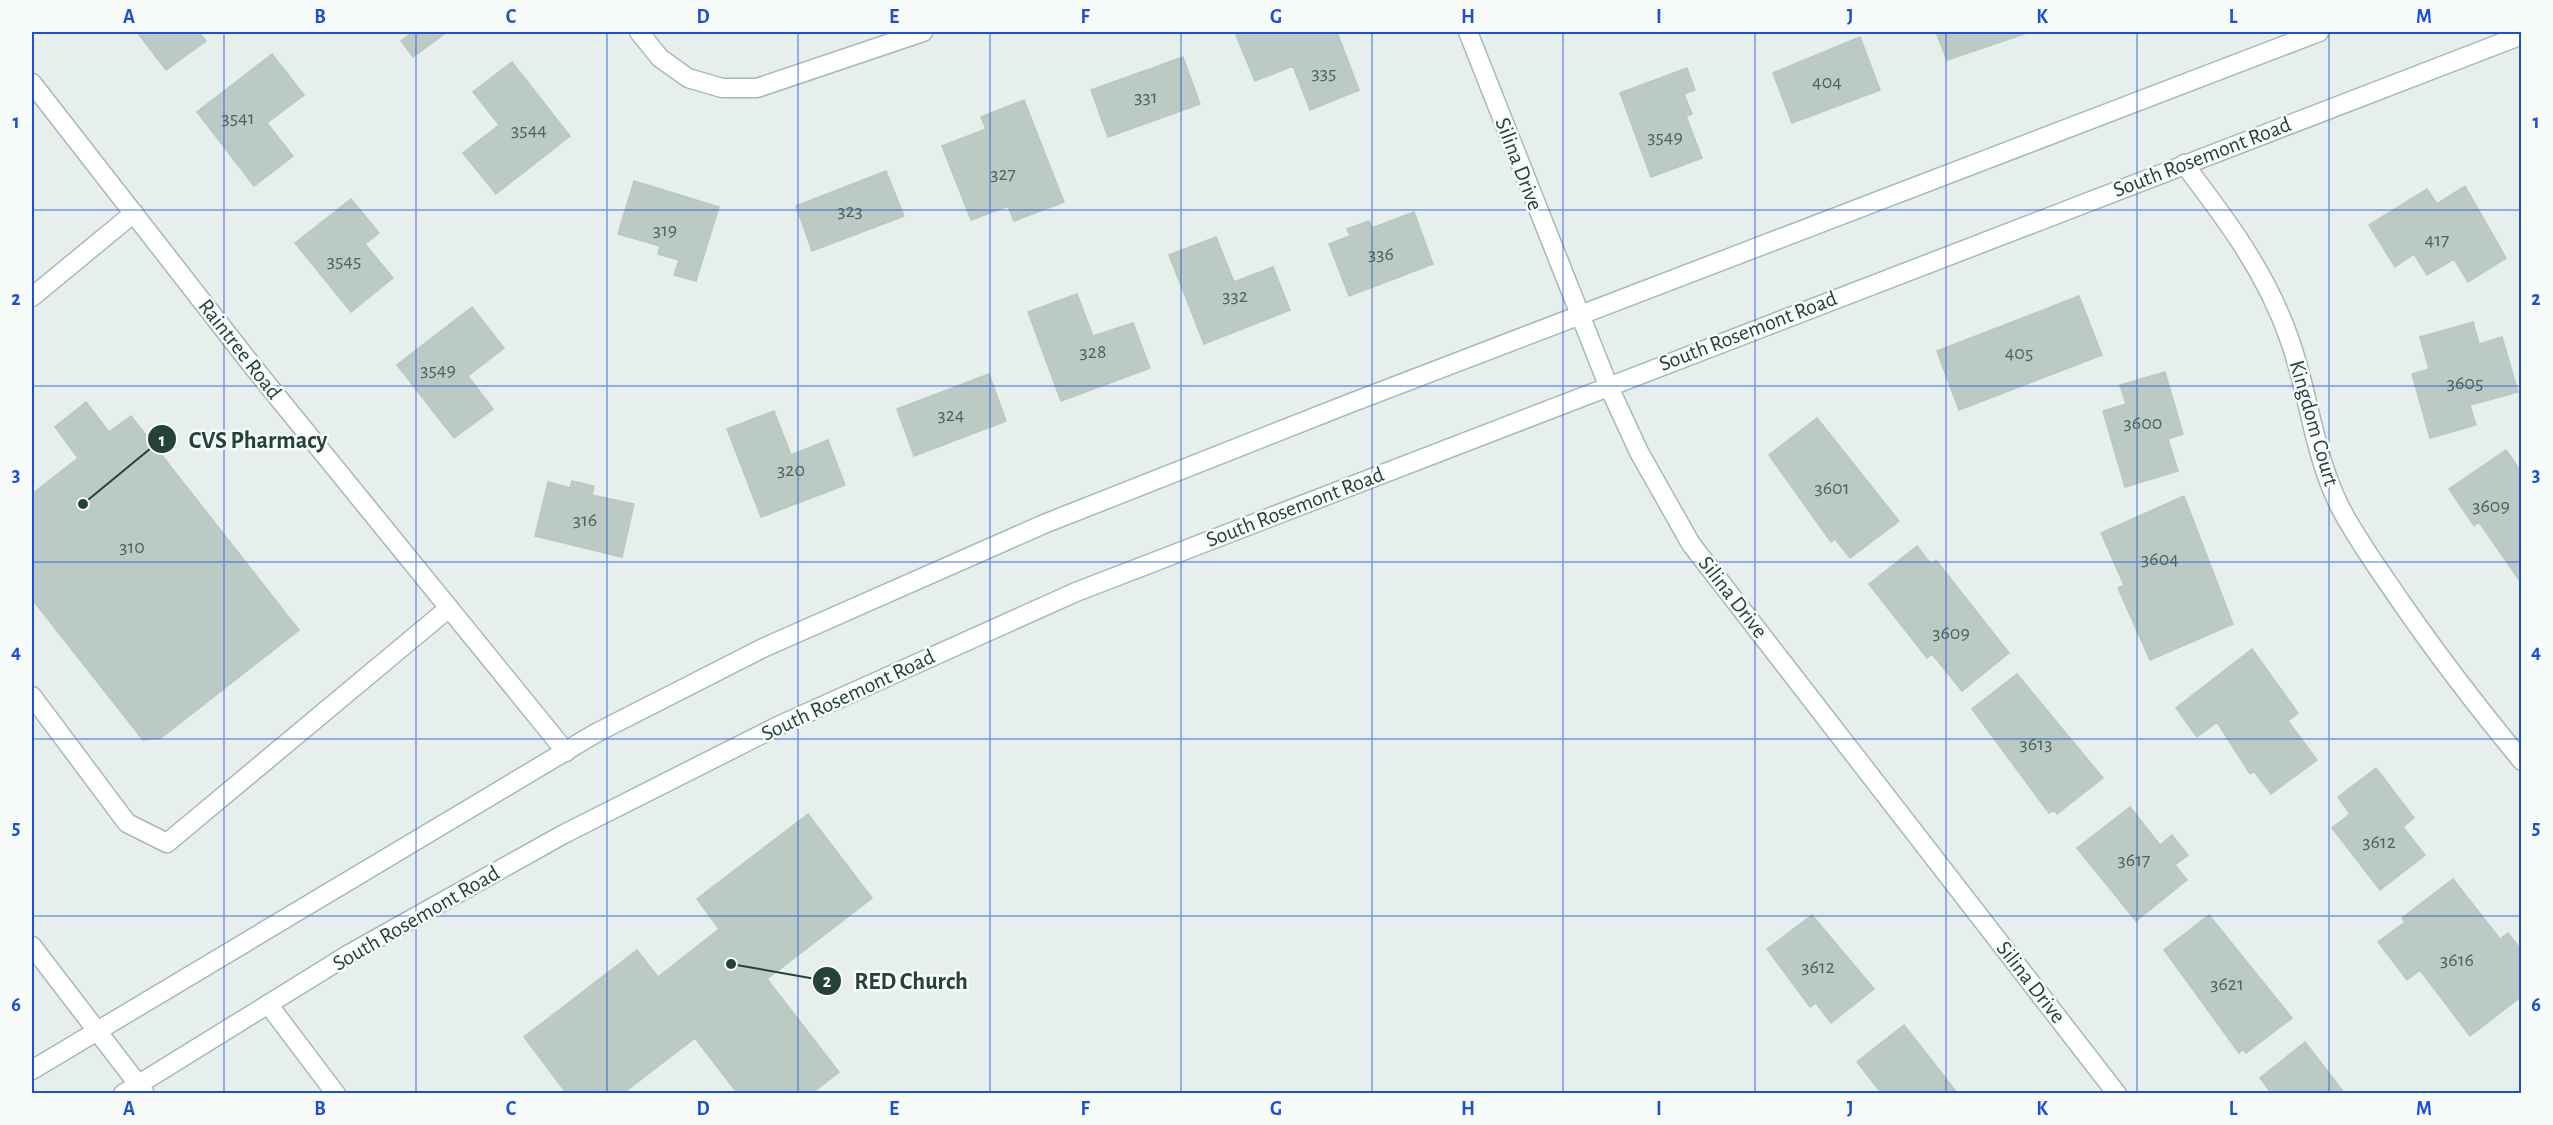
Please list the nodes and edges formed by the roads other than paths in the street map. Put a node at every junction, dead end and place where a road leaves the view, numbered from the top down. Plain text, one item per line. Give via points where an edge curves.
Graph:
1 (639, 32) edge
2 (923, 32) edge
3 (1467, 32) edge
4 (2319, 32) edge
5 (2522, 35) edge
6 (32, 83) edge
7 (2184, 164) junction
8 (134, 213) junction
9 (32, 297) edge
10 (1580, 315) junction
11 (1608, 385) junction
12 (449, 608) junction
13 (32, 696) edge
14 (566, 752) junction
15 (2522, 761) edge
16 (32, 946) edge
17 (268, 1004) junction
18 (97, 1030) junction
19 (32, 1070) edge
20 (136, 1090) edge
21 (336, 1094) edge
22 (2117, 1094) edge

1 - 2 main road via 660,58 688,78 722,88 757,88
3 - 10 main road, Silina Drive
4 - 10 main road
5 - 7 main road, South Rosemont Road
6 - 8 main road, Raintree Road
7 - 11 main road, South Rosemont Road
7 - 15 main road, Kingdom Court via 2229,222 2264,278 2290,339 2315,442 2340,506 2369,556 2456,681
8 - 9 main road
8 - 12 main road, Raintree Road
10 - 11 main road, Silina Drive
10 - 14 main road via 1033,529 763,648
11 - 17 main road, South Rosemont Road via 1076,592 778,726 562,835
11 - 22 main road, Silina Drive via 1639,452 1691,544
12 - 13 main road via 167,843 127,823
12 - 14 main road, Raintree Road
14 - 18 main road
16 - 18 main road
17 - 20 main road, South Rosemont Road
17 - 21 main road
18 - 19 main road
18 - 20 main road

